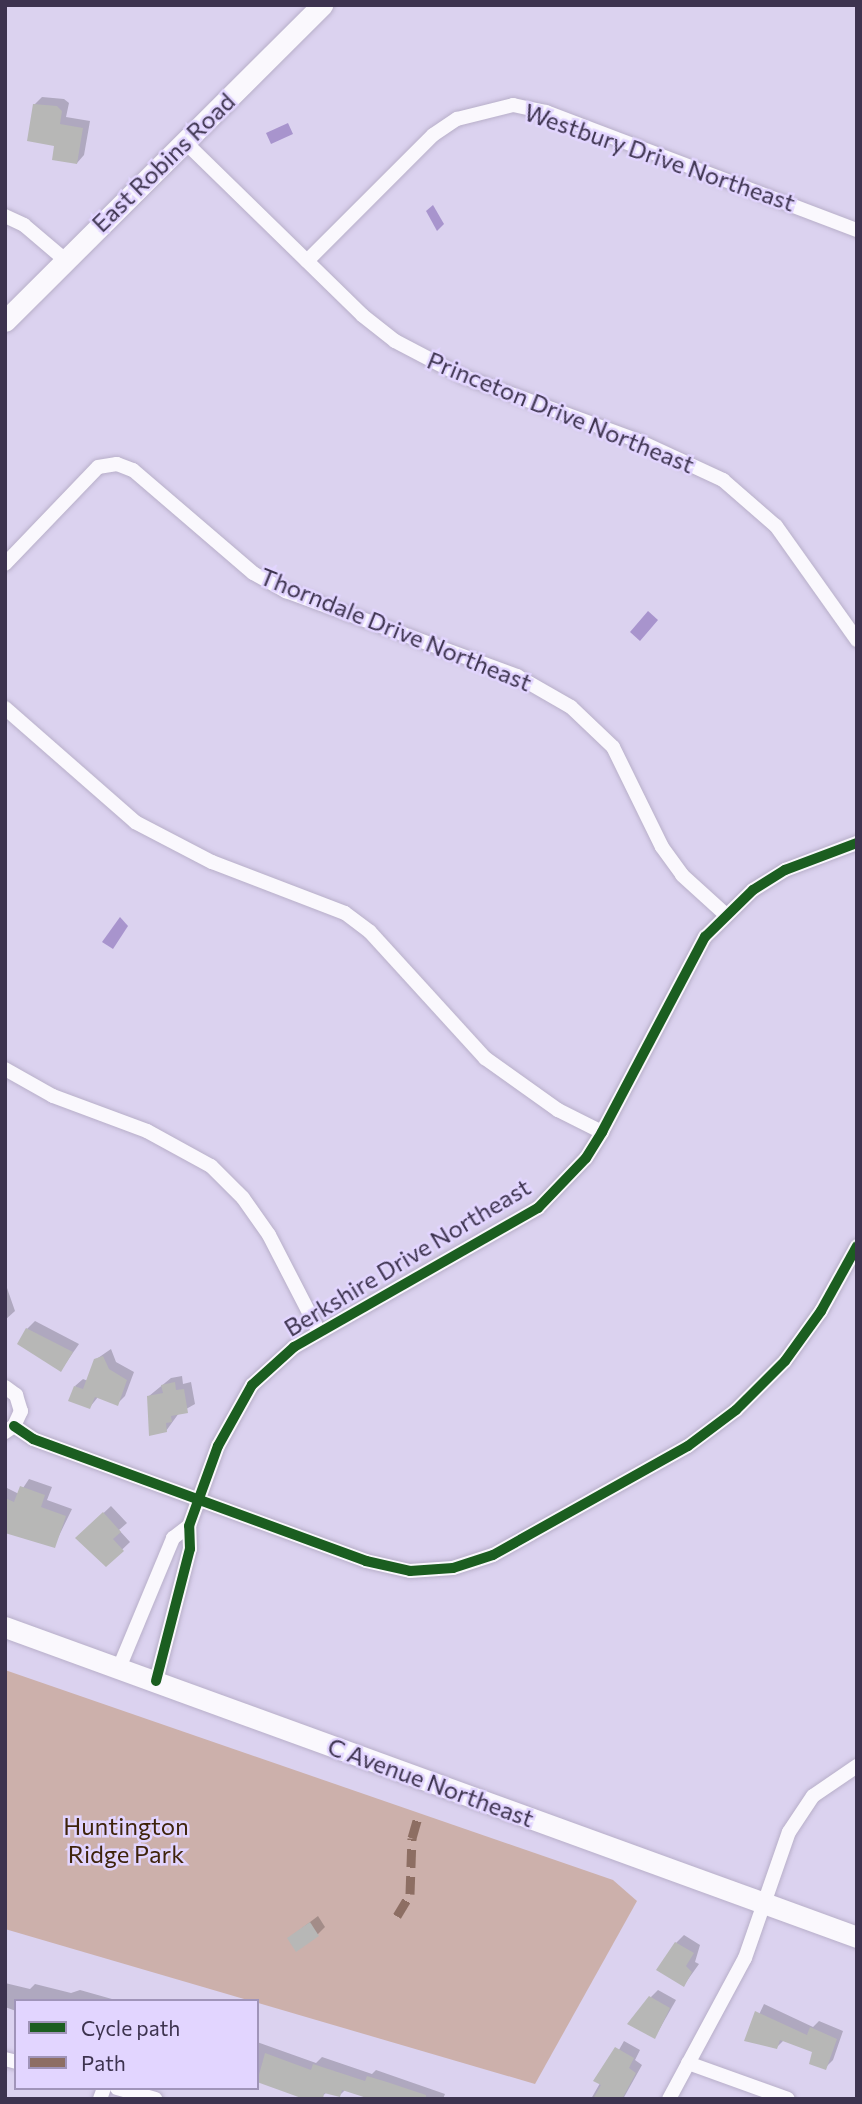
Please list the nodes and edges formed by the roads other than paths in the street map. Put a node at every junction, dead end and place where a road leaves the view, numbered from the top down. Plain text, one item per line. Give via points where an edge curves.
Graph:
1 (323, 5) edge
2 (185, 142) junction
3 (5, 216) edge
4 (857, 230) edge
5 (64, 259) junction
6 (307, 261) junction
7 (5, 321) edge
8 (5, 564) edge
9 (857, 640) edge
10 (5, 708) edge
11 (857, 842) edge
12 (725, 914) junction
13 (5, 1069) edge
14 (602, 1132) junction
15 (857, 1246) edge
16 (320, 1332) junction
17 (5, 1387) edge
18 (10, 1429) edge
19 (199, 1499) junction
20 (189, 1526) junction
21 (5, 1627) edge
22 (119, 1668) junction
23 (156, 1681) junction
24 (857, 1766) edge
25 (765, 1904) junction
26 (857, 1937) edge
27 (688, 2063) junction
28 (124, 2090) edge
29 (155, 2099) edge
30 (669, 2099) edge
31 (788, 2099) edge

1 - 2 street, East Robins Road
2 - 5 street, East Robins Road
2 - 6 street, Princeton Drive Northeast
3 - 5 street via 24,225
4 - 6 street, Westbury Drive Northeast via 583,125 513,105 457,119 433,135
5 - 7 street, East Robins Road
6 - 9 street, Princeton Drive Northeast via 362,315 427,360 663,451 723,480 776,526
8 - 12 street, Thorndale Drive Northeast via 98,467 117,464 133,470 253,573 286,591 517,676 571,707 613,747 662,847 682,875
10 - 14 street via 135,822 212,862 345,913 370,932 485,1058 558,1110
11 - 12 street, Berkshire Drive Northeast via 785,870
12 - 14 street, Berkshire Drive Northeast via 705,937
13 - 16 street via 53,1096 148,1131 211,1166 243,1198 269,1235
14 - 16 street, Berkshire Drive Northeast via 586,1157 538,1208
15 - 19 street via 821,1311 785,1361 736,1410 688,1446 493,1555 453,1568 410,1571 366,1561
16 - 19 street, Berkshire Drive Northeast via 270,1364 252,1385 218,1446
17 - 18 street via 20,1403
18 - 19 street
19 - 20 street, Berkshire Drive Northeast
20 - 22 street via 173,1538
20 - 23 street, Berkshire Drive Northeast via 190,1549
21 - 22 street, C Avenue Northeast
22 - 23 street, C Avenue Northeast
23 - 25 street, C Avenue Northeast
24 - 25 street via 813,1796 789,1832
25 - 26 street, C Avenue Northeast
25 - 27 street via 745,1958
27 - 30 street
27 - 31 street
28 - 29 street

